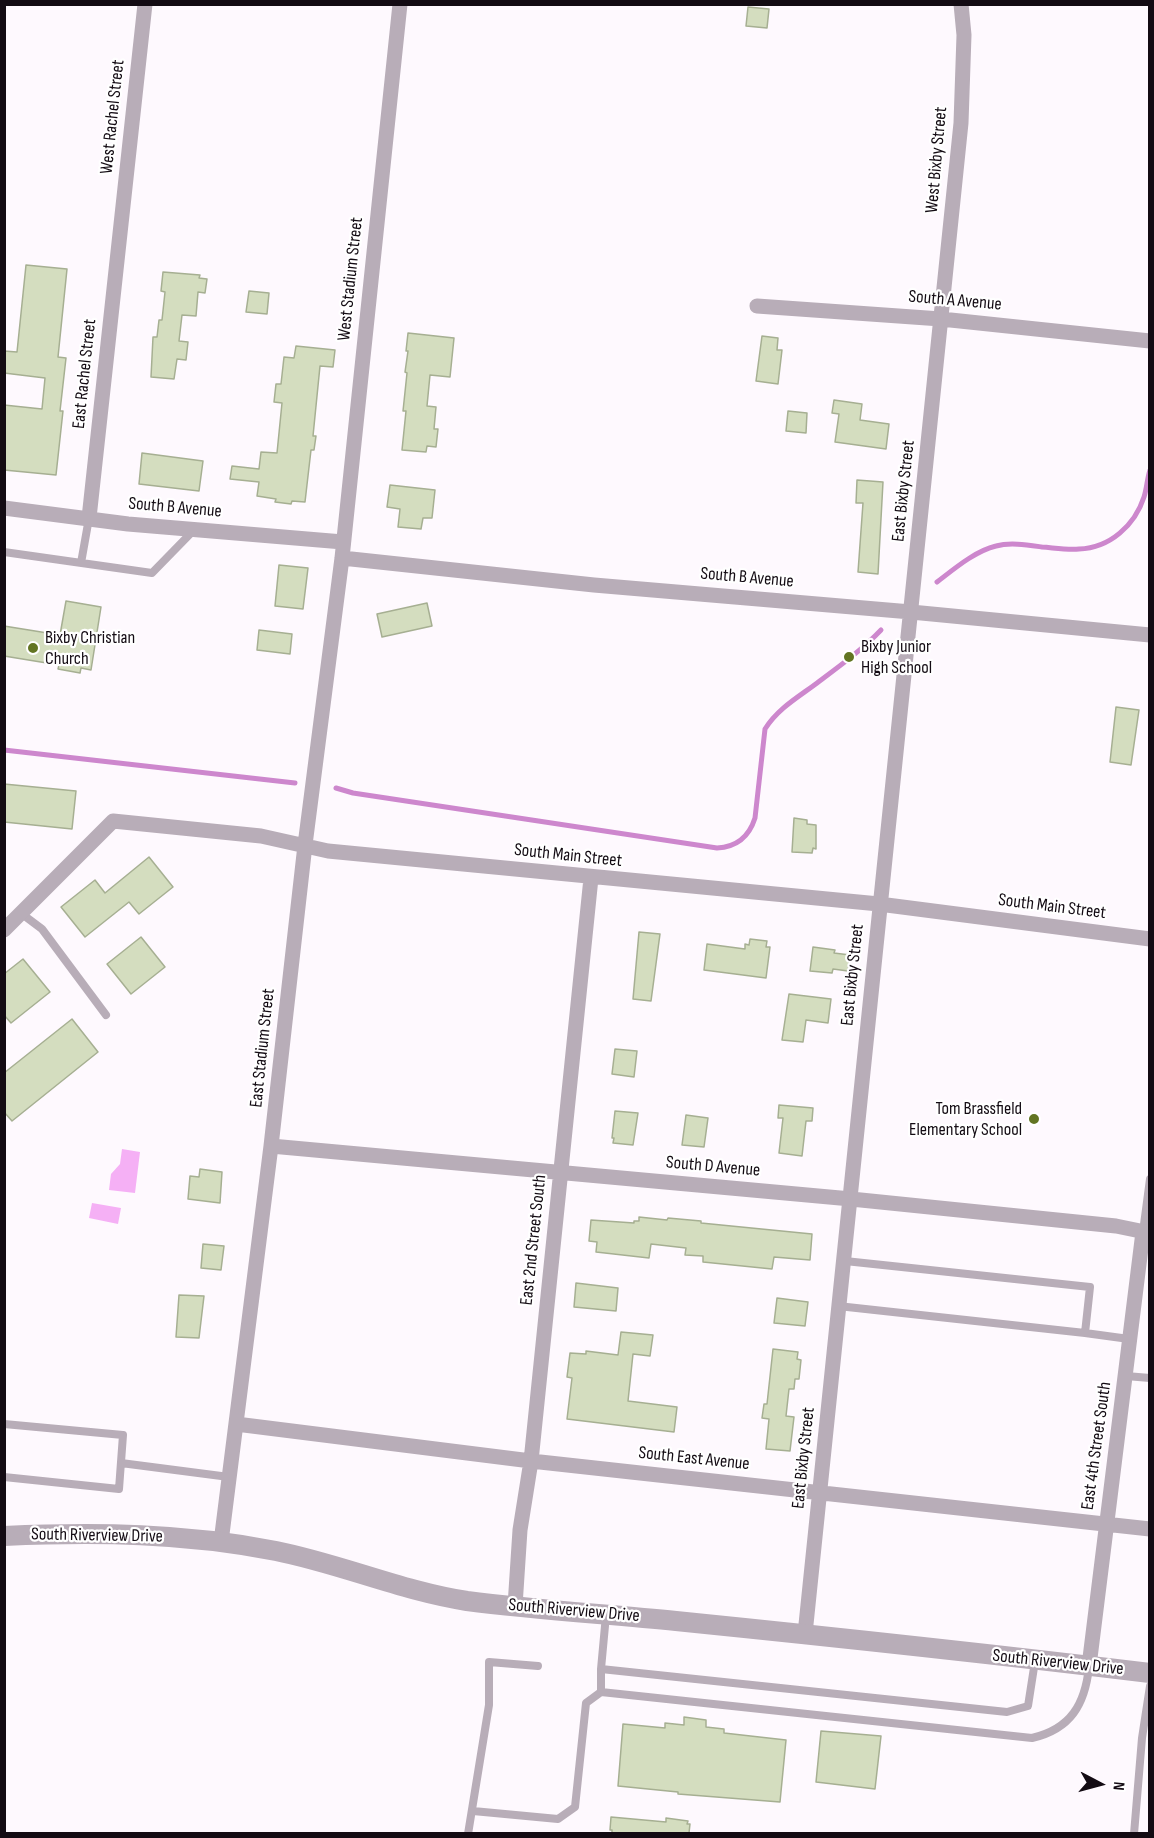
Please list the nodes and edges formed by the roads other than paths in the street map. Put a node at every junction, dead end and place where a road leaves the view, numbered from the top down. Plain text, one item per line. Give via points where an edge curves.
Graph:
1 (145, 4) edge
2 (399, 4) edge
3 (961, 4) edge
4 (120, 233) joint
5 (757, 306) dead end
6 (941, 318) junction
7 (1149, 341) edge
8 (4, 508) edge
9 (89, 518) junction
10 (194, 530) junction
11 (343, 542) junction
12 (4, 552) edge
13 (342, 558) junction
14 (81, 563) junction
15 (911, 612) junction
16 (1149, 635) edge
17 (305, 845) junction
18 (591, 878) junction
19 (879, 904) junction
20 (22, 914) junction
21 (4, 930) edge
22 (1149, 939) edge
23 (106, 1015) dead end
24 (271, 1146) junction
25 (561, 1173) junction
26 (1149, 1179) edge
27 (850, 1199) junction
28 (1146, 1232) edge
29 (845, 1261) junction
30 (838, 1306) junction
31 (1085, 1333) junction
32 (1129, 1339) junction
33 (1126, 1376) junction
34 (1149, 1378) edge
35 (4, 1424) edge
36 (236, 1424) junction
37 (531, 1461) junction
38 (121, 1463) junction
39 (4, 1477) edge
40 (229, 1477) junction
41 (820, 1492) junction
42 (1106, 1524) junction
43 (1149, 1529) edge
44 (4, 1536) edge
45 (221, 1542) junction
46 (515, 1606) junction
47 (606, 1614) junction
48 (805, 1634) junction
49 (1035, 1661) junction
50 (538, 1666) dead end
51 (1089, 1666) junction
52 (601, 1669) junction
53 (1149, 1673) edge
54 (1149, 1686) edge
55 (601, 1692) junction
56 (473, 1811) junction
57 (468, 1833) edge
58 (1134, 1833) edge

1 - 4 street, West Rachel Street
2 - 11 street, West Stadium Street
3 - 6 street, West Bixby Street via 961,123
4 - 9 street, East Rachel Street
5 - 6 street, South A Avenue
6 - 7 street, South A Avenue
6 - 15 street, East Bixby Street
8 - 9 street, South B Avenue
9 - 10 street, South B Avenue
9 - 14 lane
10 - 11 street, South B Avenue
10 - 14 lane via 152,573
11 - 13 street, West Stadium Street
12 - 14 lane
13 - 15 street, South B Avenue via 594,585
13 - 17 street, East Stadium Street
15 - 16 street, South B Avenue
15 - 19 street, East Bixby Street
17 - 18 street, South Main Street via 328,851
17 - 20 street, South Main Street via 261,836 113,821
17 - 24 street, East Stadium Street
18 - 19 street, South Main Street
18 - 25 street, East 2nd Street South
19 - 22 street, South Main Street
19 - 27 street, East Bixby Street
20 - 21 street
20 - 23 lane via 42,929
24 - 25 street, South D Avenue
24 - 36 street, East Stadium Street
25 - 27 street, South D Avenue
25 - 37 street, East 2nd Street South
26 - 28 lane
27 - 28 street, South D Avenue
27 - 29 street, East Bixby Street
28 - 32 street, East 4th Street South
29 - 30 street, East Bixby Street
29 - 31 lane via 1090,1287
30 - 31 lane
30 - 41 street, East Bixby Street
31 - 32 lane
32 - 33 street, East 4th Street South
33 - 34 lane
33 - 42 street, East 4th Street South
35 - 38 lane via 123,1436
36 - 37 street, South East Avenue
36 - 40 street, East Stadium Street
37 - 41 street, South East Avenue
37 - 46 street, East 2nd Street South via 520,1530
38 - 39 lane via 119,1489
38 - 40 lane
40 - 45 street, East Stadium Street
41 - 42 street, South East Avenue
41 - 48 street, East Bixby Street
42 - 43 street, South East Avenue
42 - 51 street, East 4th Street South
44 - 45 street, South Riverview Drive via 120,1533
45 - 46 street, South Riverview Drive via 278,1551 425,1593
46 - 47 street, South Riverview Drive
47 - 48 street, South Riverview Drive
47 - 52 lane
48 - 49 street, South Riverview Drive
49 - 51 street, South Riverview Drive
49 - 52 lane via 1028,1706 1007,1712
50 - 56 lane via 489,1662 489,1705
51 - 53 street, South Riverview Drive
51 - 55 lane via 1081,1703 1059,1728 1032,1738
52 - 55 lane
54 - 58 lane
55 - 56 lane via 586,1703 575,1807 558,1820
56 - 57 lane

